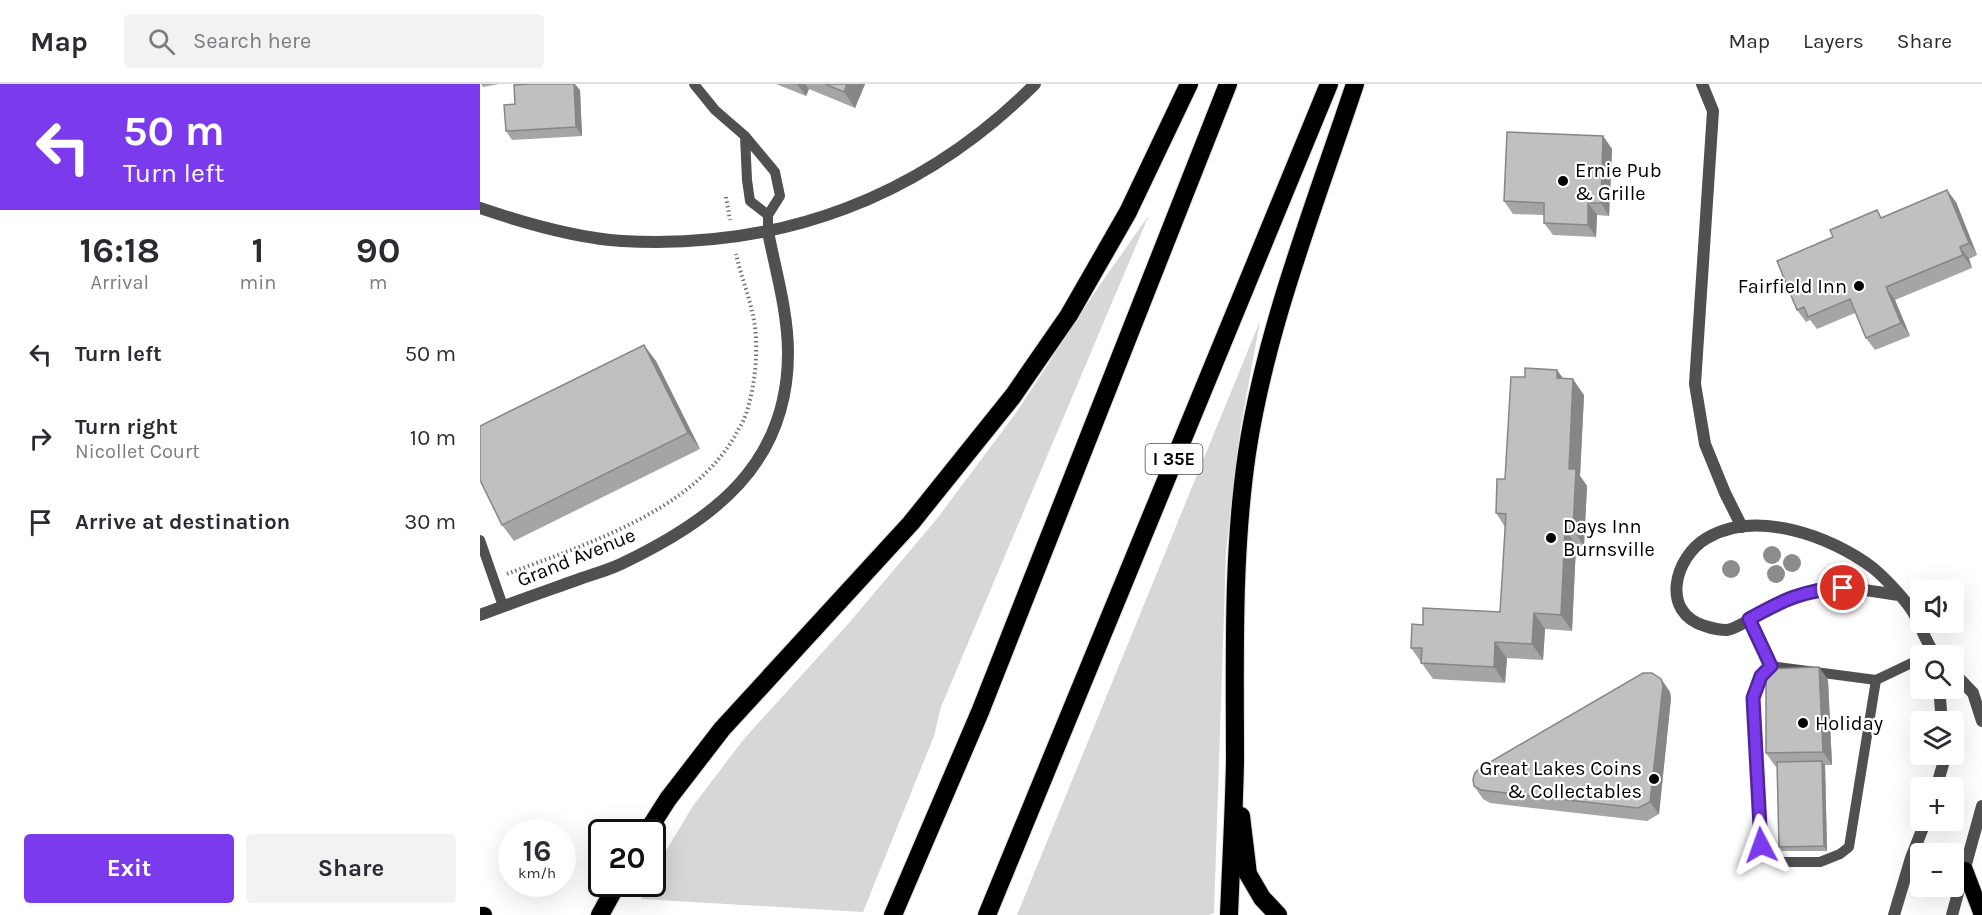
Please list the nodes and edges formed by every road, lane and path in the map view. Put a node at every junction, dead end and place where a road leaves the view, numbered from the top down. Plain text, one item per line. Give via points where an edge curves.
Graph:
1 (694, 84) edge
2 (1035, 84) edge
3 (1189, 84) edge
4 (1228, 84) edge
5 (1329, 84) edge
6 (1355, 84) edge
7 (1702, 84) edge
8 (745, 136) junction
9 (726, 197) dead end
10 (480, 208) edge
11 (768, 215) junction
12 (768, 232) junction
13 (733, 237) junction
14 (1742, 527) junction
15 (480, 540) edge
16 (494, 579) junction
17 (1899, 595) junction
18 (503, 606) junction
19 (480, 615) edge
20 (1749, 619) junction
21 (1928, 645) edge
22 (1910, 664) edge
23 (1771, 666) junction
24 (1876, 680) junction
25 (1964, 684) edge
26 (1982, 721) edge
27 (1234, 764) junction
28 (1982, 806) edge
29 (655, 819) edge
30 (1922, 831) edge
31 (1965, 870) junction
32 (610, 897) edge
33 (600, 915) edge
34 (893, 915) edge
35 (987, 915) edge
36 (1229, 915) edge
37 (1278, 915) edge
38 (1894, 915) edge
39 (1952, 915) edge
40 (1982, 915) edge

1 - 8 lane via 715,110
2 - 12 street via 1005,114 942,161 877,197
3 - 29 highway via 1128,212 1069,315 1014,396 911,523 722,729
4 - 34 highway via 980,712
5 - 35 highway, I 35E
6 - 27 highway via 1285,294 1260,385 1247,454 1234,623
7 - 14 street via 1713,111 1695,384 1705,444
8 - 11 lane via 750,201
8 - 11 lane via 775,172 780,196
9 - 13 path
10 - 13 street via 568,233 621,241
11 - 12 lane
12 - 13 street
12 - 18 street, Grand Avenue via 785,320 786,393 773,433 752,470 722,503 685,530 619,564
13 - 16 path via 756,335 756,376 746,416 727,450 698,482 664,505 589,543
14 - 17 street via 1768,526 1802,532 1833,545 1874,569
14 - 20 street via 1706,538 1685,558 1676,579 1678,600 1686,617 1705,626 1729,630
15 - 16 lane
16 - 18 lane
17 - 20 street via 1816,589 1792,596
17 - 21 street via 1912,610
18 - 19 street, Grand Avenue
20 - 23 lane
22 - 24 lane
23 - 24 lane
23 - 24 lane via 1761,676 1753,698 1761,845 1767,856 1779,862 1820,862 1850,847
25 - 26 street via 1973,693
27 - 36 highway
27 - 37 highway via 1248,874
28 - 31 street
30 - 38 street
31 - 39 street
31 - 40 highway
32 - 33 highway

